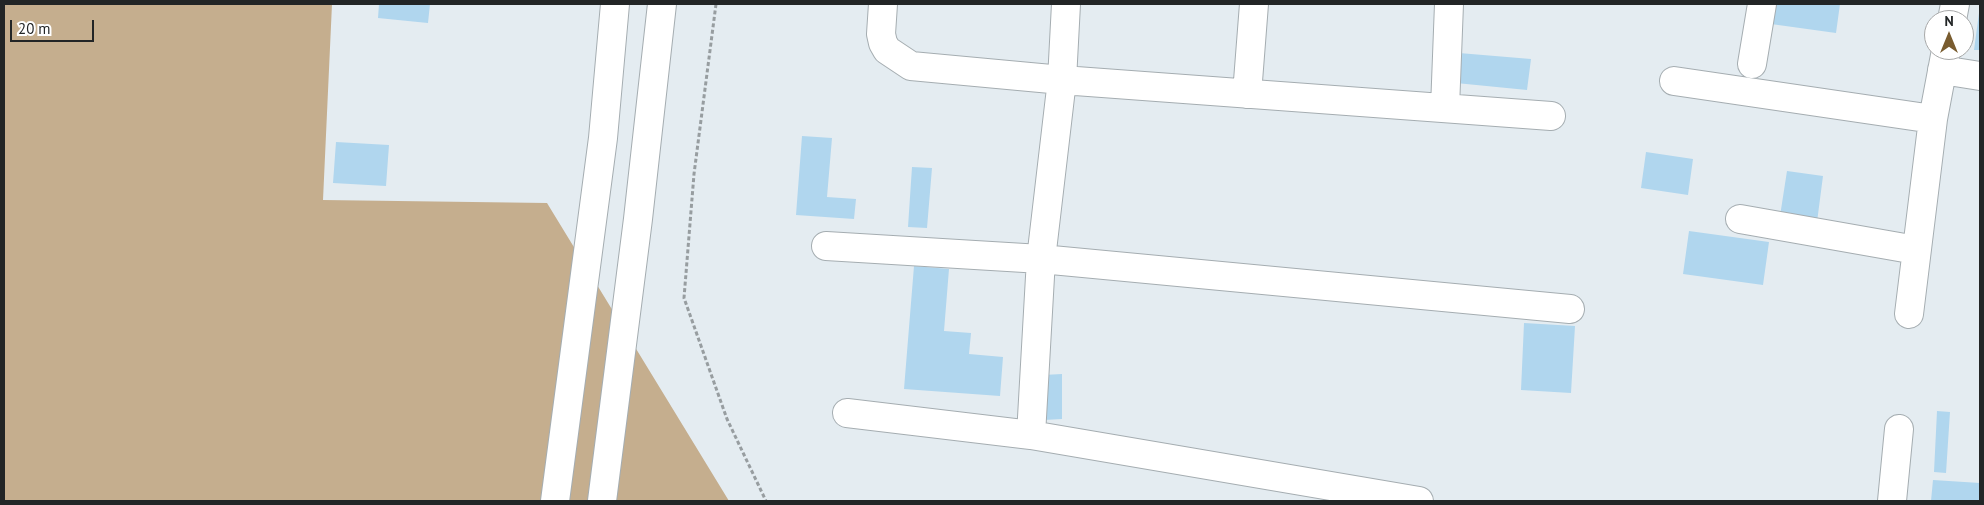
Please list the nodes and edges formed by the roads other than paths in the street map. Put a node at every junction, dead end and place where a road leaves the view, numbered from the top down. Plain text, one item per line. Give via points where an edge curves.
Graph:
1 (615, 4) edge
2 (662, 4) edge
3 (883, 4) edge
4 (1066, 4) edge
5 (1254, 4) edge
6 (1449, 4) edge
7 (1762, 4) edge
8 (1944, 60) edge
9 (1752, 64) dead end
10 (1980, 76) edge
11 (1062, 80) junction
12 (1674, 81) dead end
13 (1247, 94) junction
14 (1445, 108) junction
15 (1551, 116) dead end
16 (1932, 119) junction
17 (1740, 219) dead end
18 (826, 246) dead end
19 (1916, 250) junction
20 (1041, 260) junction
21 (1570, 309) dead end
22 (1910, 314) dead end
23 (847, 412) dead end
24 (1899, 429) dead end
25 (1031, 435) junction
26 (555, 501) edge
27 (602, 501) edge
28 (1419, 501) edge
29 (1892, 501) edge

1 - 26 street via 603,138
2 - 27 street
3 - 11 street via 883,43 887,50 911,66
4 - 11 street
5 - 13 street
6 - 14 street
7 - 9 street
8 - 10 street
8 - 16 street
11 - 13 street
11 - 20 street
12 - 16 street
13 - 14 street
14 - 15 street
16 - 19 street
17 - 19 street
18 - 20 street
19 - 22 street
20 - 21 street
20 - 25 street
23 - 25 street
24 - 29 street
25 - 28 street

